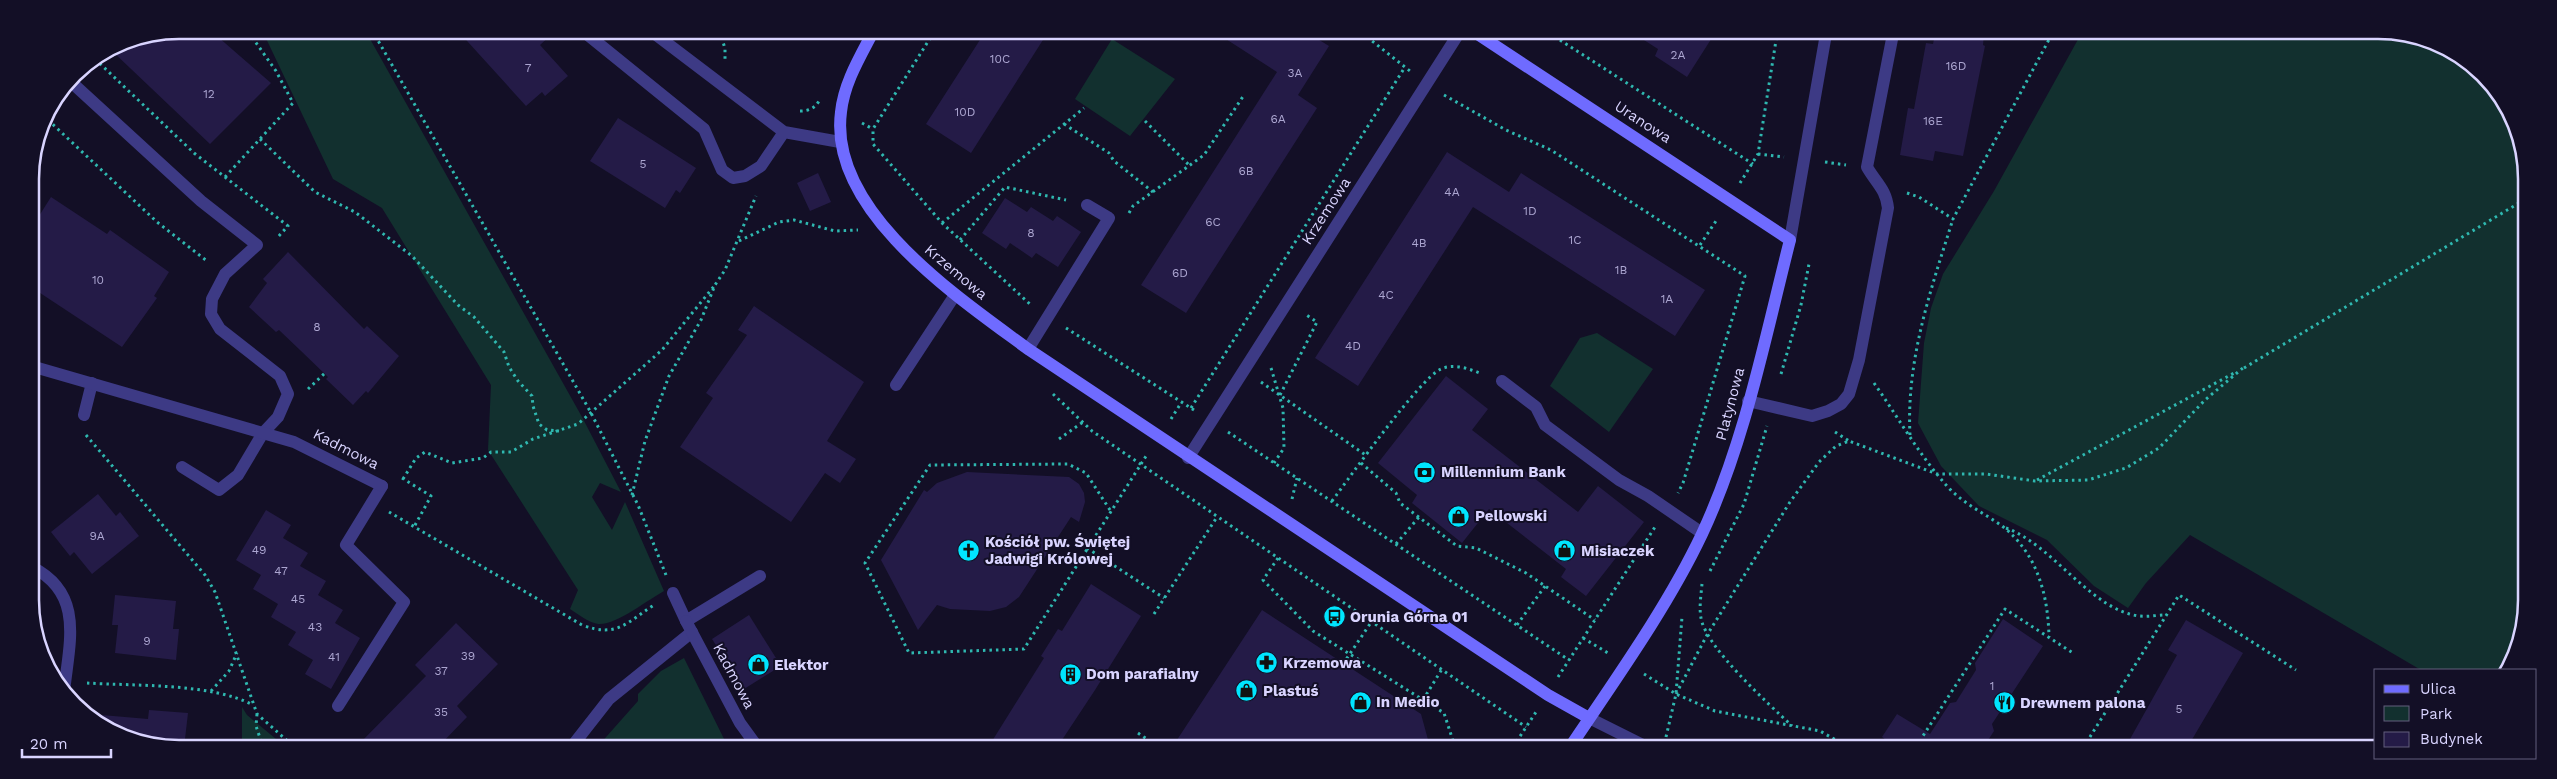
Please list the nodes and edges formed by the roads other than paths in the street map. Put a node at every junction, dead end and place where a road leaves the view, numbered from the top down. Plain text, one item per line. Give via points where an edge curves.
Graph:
1 (593, 39) edge
2 (662, 39) edge
3 (869, 39) edge
4 (1455, 39) edge
5 (1485, 39) edge
6 (1825, 39) edge
7 (1893, 39) edge
8 (75, 86) edge
9 (784, 132) junction
10 (840, 142) junction
11 (1087, 205) road end
12 (1790, 240) junction
13 (955, 295) junction
14 (1028, 349) junction
15 (39, 368) edge
16 (1502, 381) road end
17 (92, 383) junction
18 (896, 385) dead end
19 (1748, 401) junction
20 (84, 415) road end
21 (263, 434) junction
22 (1188, 458) junction
23 (182, 467) dead end
24 (1702, 533) junction
25 (39, 570) edge
26 (760, 576) dead end
27 (673, 593) road end
28 (689, 627) junction
29 (65, 681) edge
30 (338, 706) dead end
31 (1589, 718) junction
32 (577, 740) edge
33 (753, 740) edge
34 (1575, 740) edge
35 (1633, 740) edge

1 - 9 street via 704,129 722,170 733,178 745,176 761,166
2 - 9 street
3 - 10 street, Krzemowa via 853,68 841,111
4 - 22 street, Krzemowa
5 - 12 street, Uranowa via 1731,198
6 - 12 street, Platynowa
7 - 19 street via 1867,167 1884,191 1888,208 1859,360 1848,394 1840,404 1812,416
8 - 21 street via 201,201 257,245 225,274 212,299 211,314 220,329 280,376 288,394 278,417
9 - 10 street
10 - 13 street, Krzemowa via 853,181 897,244
11 - 14 street via 1109,218
12 - 19 street, Platynowa
13 - 14 street, Krzemowa
13 - 18 street
14 - 22 street, Krzemowa
15 - 17 street, Kadmowa
16 - 24 street via 1536,407 1545,425 1619,480
17 - 20 street
17 - 21 street, Kadmowa
19 - 24 street, Platynowa via 1728,470
21 - 23 street via 238,475 220,490
21 - 30 street, Kadmowa via 294,442 382,486 346,545 404,602
22 - 31 street, Krzemowa
24 - 31 street, Platynowa via 1679,578
25 - 29 street via 48,575 64,595 71,621
26 - 28 street
27 - 28 street, Kadmowa
28 - 32 street via 609,699
28 - 33 street, Kadmowa
31 - 34 street, Platynowa
31 - 35 street

